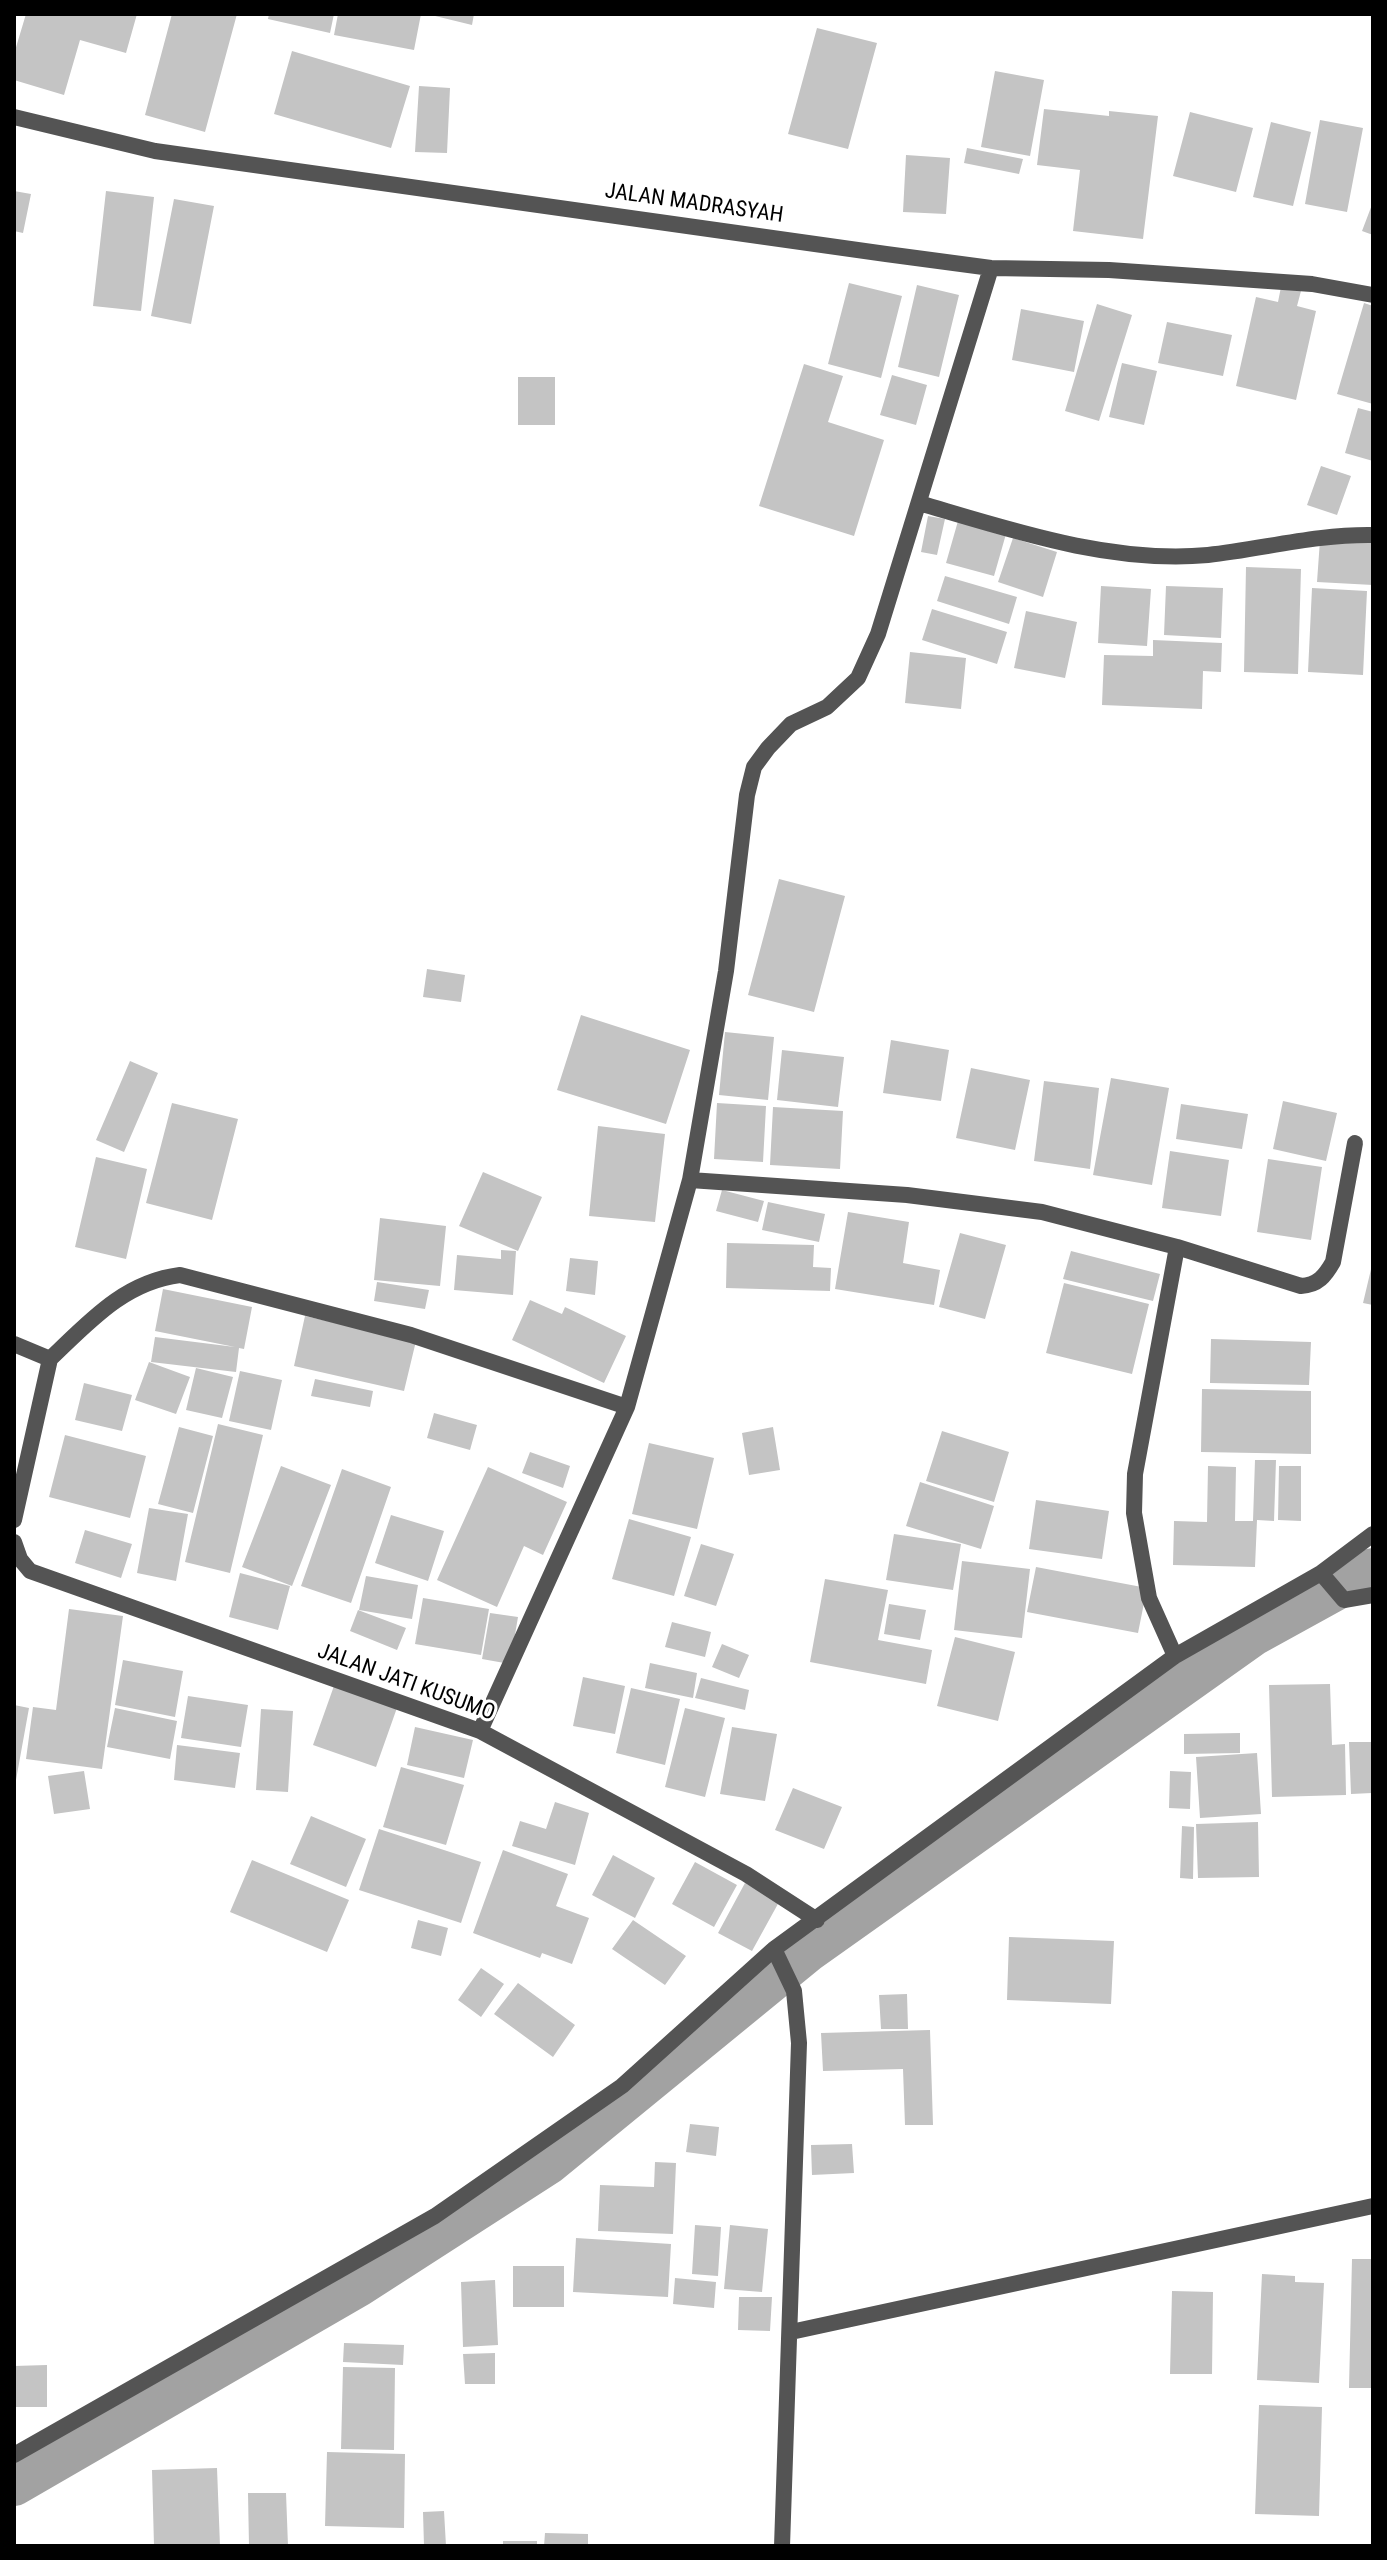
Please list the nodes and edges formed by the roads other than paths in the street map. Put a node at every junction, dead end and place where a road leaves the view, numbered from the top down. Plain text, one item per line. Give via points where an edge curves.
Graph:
1 (14, 117) edge
2 (991, 268) junction
3 (1373, 295) edge
4 (919, 503) junction
5 (1373, 535) edge
6 (1355, 1143) dead end
7 (690, 1180) junction
8 (1177, 1247) junction
9 (14, 1344) edge
10 (50, 1359) junction
11 (627, 1407) junction
12 (14, 1520) edge
13 (1373, 1534) edge
14 (14, 1542) edge
15 (1324, 1578) junction
16 (1373, 1595) edge
17 (1175, 1656) junction
18 (480, 1731) junction
19 (817, 1920) junction
20 (777, 1956) junction
21 (1373, 2206) edge
22 (791, 2332) junction
23 (14, 2455) edge
24 (782, 2546) edge

1 - 2 street, JALAN MADRASYAH via 155,151
2 - 3 street, JALAN MADRASYAH via 1312,284
2 - 4 street
4 - 5 street via 1027,535 1156,555 1207,555
4 - 7 street via 878,634 858,678 827,707 791,724 754,767
6 - 8 street via 1333,1262 1312,1285
7 - 8 street via 907,1195 1042,1212
7 - 11 street
8 - 17 street via 1135,1474 1134,1513 1149,1598
9 - 10 street
10 - 11 street via 111,1302 153,1278 180,1275 411,1335
10 - 12 street
11 - 18 street
13 - 15 street
14 - 18 street, JALAN JATI KUSUMO via 30,1571
15 - 16 street via 1344,1600
15 - 17 street
17 - 19 street
18 - 19 street, JALAN JATI KUSUMO via 746,1874
19 - 20 street
20 - 22 street via 794,1991 799,2043
20 - 23 street via 622,2086 435,2216
21 - 22 street
22 - 24 street

